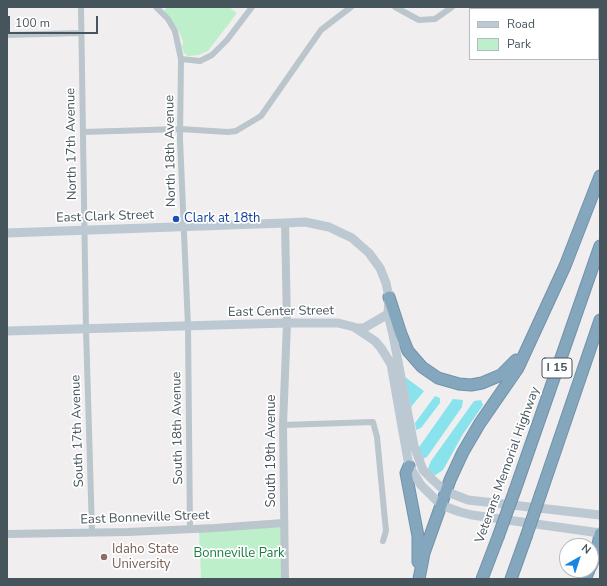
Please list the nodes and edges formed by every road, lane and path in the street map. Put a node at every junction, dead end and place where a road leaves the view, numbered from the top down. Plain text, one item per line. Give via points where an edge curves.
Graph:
1 (81, 7) edge
2 (156, 7) edge
3 (252, 7) edge
4 (350, 7) edge
5 (395, 7) edge
6 (452, 7) edge
7 (81, 33) junction
8 (7, 35) edge
9 (181, 60) junction
10 (180, 129) junction
11 (83, 132) junction
12 (600, 176) edge
13 (285, 223) junction
14 (183, 227) junction
15 (84, 231) junction
16 (7, 233) edge
17 (600, 246) edge
18 (389, 297) junction
19 (388, 314) junction
20 (600, 320) edge
21 (287, 323) junction
22 (188, 326) junction
23 (354, 327) junction
24 (86, 329) junction
25 (7, 331) edge
26 (527, 347) junction
27 (282, 424) junction
28 (409, 466) junction
29 (445, 491) junction
30 (441, 505) junction
31 (600, 515) edge
32 (284, 523) junction
33 (190, 529) junction
34 (92, 532) junction
35 (7, 534) edge
36 (600, 534) edge
37 (383, 541) dead end
38 (284, 579) edge
39 (418, 579) edge
40 (482, 579) edge
41 (511, 579) edge

1 - 7 street, North 17th Avenue
2 - 9 street, North 18th Avenue via 175,31
3 - 9 street via 212,55 200,61
4 - 10 street via 321,30 261,116 236,131
5 - 6 street via 419,20 435,19
7 - 8 street
7 - 11 street, North 17th Avenue
9 - 10 street, North 18th Avenue
10 - 11 street
10 - 14 street, North 18th Avenue
11 - 15 street, North 17th Avenue
12 - 26 highway via 565,266
13 - 14 main road, East Clark Street
13 - 18 main road, East Clark Street via 305,222 329,227 352,238 369,253 380,268
13 - 21 street, South 19th Avenue
14 - 15 main road, East Clark Street
14 - 22 street, North 18th Avenue
15 - 16 main road, East Clark Street
15 - 24 street, North 17th Avenue
17 - 40 highway, Veterans Memorial Highway / I 15, bridge
18 - 19 main road, East Clark Street
18 - 26 highway via 408,351 422,367 449,382 471,385 501,376
19 - 23 main road via 364,328
19 - 29 main road via 414,446 423,470
20 - 41 highway, I 15, bridge
21 - 22 main road, East Center Street
21 - 23 main road, East Center Street via 338,323
21 - 27 street, South 19th Avenue
22 - 24 main road, East Center Street
22 - 33 street, South 18th Avenue
23 - 28 main road, East Center Street via 375,341 391,364
24 - 25 main road, East Center Street
24 - 34 street, South 17th Avenue
26 - 29 highway via 518,368 463,452
27 - 32 street, South 19th Avenue
27 - 37 street via 373,422 377,437 386,531
28 - 30 main road, East Center Street via 421,485
28 - 39 highway via 406,473 418,536
29 - 30 highway
29 - 31 main road via 468,500
30 - 36 main road, East Center Street via 472,515
30 - 39 highway
32 - 33 street, East Bonneville Street
32 - 38 street, South 19th Avenue
33 - 34 street, East Bonneville Street
34 - 35 street, East Bonneville Street

